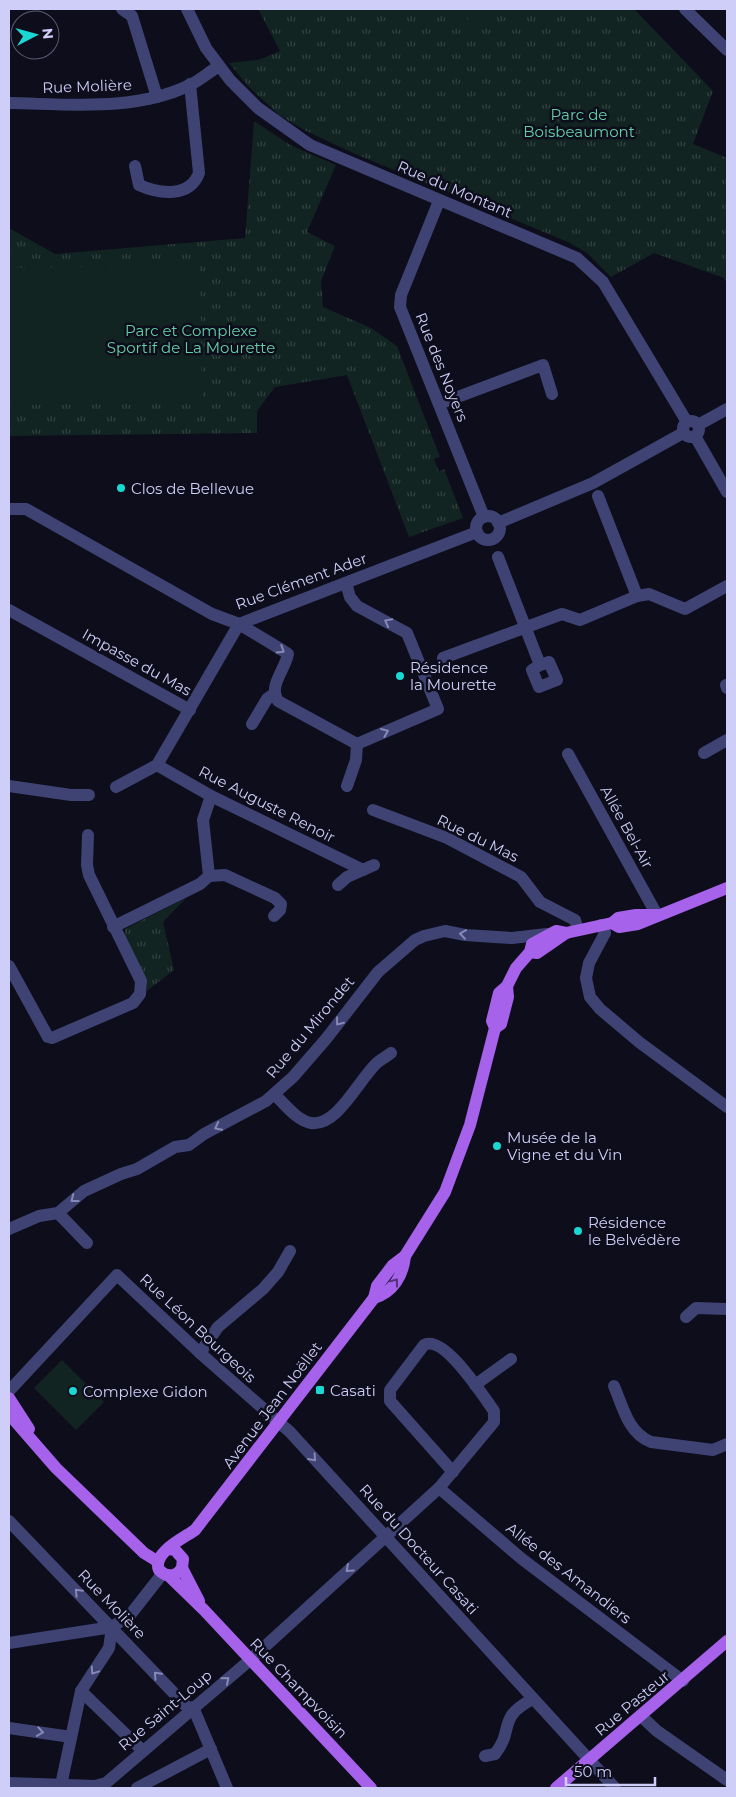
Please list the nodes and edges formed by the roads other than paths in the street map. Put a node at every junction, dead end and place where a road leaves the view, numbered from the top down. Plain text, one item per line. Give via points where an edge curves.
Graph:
1 (122, 9) edge
2 (187, 9) edge
3 (685, 9) edge
4 (727, 50) edge
5 (219, 66) junction
6 (190, 84) junction
7 (157, 97) junction
8 (9, 103) edge
9 (135, 166) dead end
10 (439, 201) junction
11 (552, 394) dead end
12 (439, 404) junction
13 (727, 409) edge
14 (691, 429) junction
15 (727, 492) edge
16 (598, 496) dead end
17 (9, 508) edge
18 (484, 516) junction
19 (498, 523) junction
20 (477, 532) junction
21 (498, 557) dead end
22 (346, 583) junction
23 (727, 586) edge
24 (637, 596) junction
25 (9, 610) edge
26 (239, 624) junction
27 (526, 627) junction
28 (443, 658) dead end
29 (548, 684) dead end
30 (274, 694) junction
31 (190, 710) junction
32 (252, 724) dead end
33 (727, 740) edge
34 (357, 744) junction
35 (704, 753) dead end
36 (568, 754) dead end
37 (157, 765) junction
38 (9, 786) edge
39 (347, 786) dead end
40 (116, 787) dead end
41 (89, 795) dead end
42 (211, 796) junction
43 (374, 810) dead end
44 (88, 835) dead end
45 (209, 876) junction
46 (338, 885) dead end
47 (727, 888) edge
48 (657, 915) junction
49 (274, 916) dead end
50 (606, 924) junction
51 (113, 927) junction
52 (572, 931) junction
53 (547, 934) junction
54 (512, 938) junction
55 (530, 952) junction
56 (9, 966) edge
57 (391, 1053) dead end
58 (274, 1094) junction
59 (727, 1106) edge
60 (58, 1212) junction
61 (9, 1229) edge
62 (87, 1243) dead end
63 (290, 1251) dead end
64 (727, 1309) edge
65 (686, 1317) dead end
66 (200, 1353) junction
67 (511, 1359) dead end
68 (475, 1385) junction
69 (614, 1386) dead end
70 (9, 1391) edge
71 (9, 1398) edge
72 (9, 1414) edge
73 (280, 1422) junction
74 (727, 1444) edge
75 (39, 1449) junction
76 (453, 1472) junction
77 (439, 1488) junction
78 (11, 1527) edge
79 (195, 1530) junction
80 (385, 1536) junction
81 (164, 1562) junction
82 (183, 1563) junction
83 (204, 1610) junction
84 (112, 1627) junction
85 (727, 1641) edge
86 (9, 1643) edge
87 (250, 1660) junction
88 (683, 1681) junction
89 (80, 1691) junction
90 (533, 1700) junction
91 (192, 1709) junction
92 (641, 1716) junction
93 (9, 1728) edge
94 (71, 1737) junction
95 (211, 1749) junction
96 (143, 1751) junction
97 (485, 1756) dead end
98 (588, 1762) junction
99 (727, 1780) edge
100 (9, 1783) edge
101 (61, 1785) junction
102 (107, 1785) edge
103 (137, 1788) edge
104 (227, 1788) edge
105 (371, 1788) edge
106 (556, 1788) edge
107 (614, 1788) edge

1 - 7 street via 132,16
2 - 5 street, Rue du Montant via 206,48
3 - 4 street
5 - 6 street, Rue Molière
5 - 10 street, Rue du Montant via 258,108 310,145
6 - 7 street, Rue Molière
6 - 9 street via 199,173 195,184 186,190 155,192 139,185
7 - 8 street, Rue Molière via 113,104
10 - 12 street, Rue des Noyers via 400,302
10 - 14 street, Rue du Montant via 577,258 586,265 603,282
11 - 12 street via 543,365
12 - 18 street, Rue des Noyers
13 - 14 street
14 - 15 street, Rue du Montant
14 - 19 street via 592,484
16 - 24 street
17 - 26 street, Rue Clément Ader via 26,508 212,614
18 - 19 street via 493,517
18 - 20 street via 477,523
19 - 20 street via 498,533 491,539 481,537
20 - 22 street, Rue Clément Ader
21 - 27 street
22 - 26 street, Rue Clément Ader
34 -> 22 street via 438,710 407,633 357,606
23 - 24 street via 685,609 649,594
24 - 27 street via 580,620 562,614
25 - 31 street, Impasse du Mas
26 -> 30 street via 288,654
26 - 31 street, Impasse du Mas
27 - 28 street
27 - 29 street via 540,665 549,662 557,680
30 - 32 street via 267,699
30 - 34 street via 278,701
31 - 37 street
33 - 35 street
34 - 39 street via 356,760
36 - 48 street, Allée Bel-Air
37 - 40 street
37 - 42 street, Rue Auguste Renoir
38 - 41 street
42 - 45 street via 203,820
42 - 46 street, Rue Auguste Renoir via 368,867
43 - 52 street, Rue du Mas via 447,838 521,877 540,902 575,920
44 - 51 street via 89,875
45 - 49 street via 225,875 275,898 281,904
45 - 51 street via 200,884
47 - 48 main road, Avenue Jean Noëllet
48 - 50 main road, Avenue Jean Noëllet via 618,918
50 - 52 main road, Avenue Jean Noëllet
50 - 59 street via 589,963 586,978 590,997 638,1042
51 - 56 street via 141,981 140,994 133,1003 52,1038 44,1034
52 - 53 main road, Avenue Jean Noëllet
52 - 55 main road, Avenue Jean Noëllet via 537,953
53 - 54 street, Rue du Mirondet
53 - 55 main road, Avenue Jean Noëllet via 532,944
54 - 55 street
54 -> 58 street, Rue du Mirondet via 445,931 415,940 378,972 326,1039
55 - 73 main road, Avenue Jean Noëllet via 516,968 507,986 508,997 501,1024 495,1028 460,1158 445,1192 406,1256 393,1265 378,1286 374,1298
57 - 58 street via 377,1062 336,1113 325,1121 310,1123 297,1116
58 -> 60 street, Rue du Mirondet via 189,1145 175,1147 137,1169 84,1192
60 - 61 street, Rue du Mirondet
60 - 62 street
63 - 66 street via 263,1289 218,1327
64 - 65 street via 696,1308
66 - 70 street, Rue Léon Bourgeois via 117,1275
66 - 73 street, Rue Léon Bourgeois
67 - 68 street
68 - 76 street, Rue Saint-Loup via 494,1411 494,1422
68 - 76 street, Rue Saint-Loup via 452,1356 429,1342 390,1390 390,1401
69 - 74 street via 634,1431 642,1438 713,1450
71 - 75 main road
72 - 75 main road
73 - 79 main road, Avenue Jean Noëllet
73 -> 80 street, Rue du Docteur Casati
75 - 81 main road via 124,1534
76 - 77 street, Rue Saint-Loup
77 - 80 street, Rue Saint-Loup
77 - 88 street, Allée des Amandiers via 522,1559
84 -> 78 street, Rue Molière
79 - 81 main road, Avenue Jean Noëllet
79 - 82 main road, Avenue Jean Noëllet
80 -> 87 street, Rue Saint-Loup
80 - 90 street, Rue du Docteur Casati
81 - 82 main road via 174,1575
81 - 82 main road via 175,1550
81 - 83 main road, Rue Champvoisin
81 - 84 street via 130,1615
82 - 83 main road, Rue Champvoisin
83 - 87 main road, Rue Champvoisin
84 - 86 street
84 -> 89 street via 109,1648
91 -> 84 street, Rue Molière
85 - 88 main road, Rue Pasteur
91 -> 87 street, Rue Saint-Loup
87 - 105 main road, Rue Champvoisin
88 - 92 main road, Rue Pasteur
89 - 94 street
89 - 96 street
90 - 97 street via 518,1707 510,1716 504,1744 495,1754
90 - 98 street, Rue du Docteur Casati
91 - 95 street
91 - 96 street, Rue Saint-Loup
92 - 98 main road, Rue Pasteur
92 - 99 street via 657,1732
93 -> 94 street
94 - 101 street
95 - 103 street
95 - 104 street
96 - 102 street, Rue Saint-Loup
98 - 106 main road, Rue Pasteur
98 - 107 street, Rue du Docteur Casati
100 - 101 street
101 - 102 street

